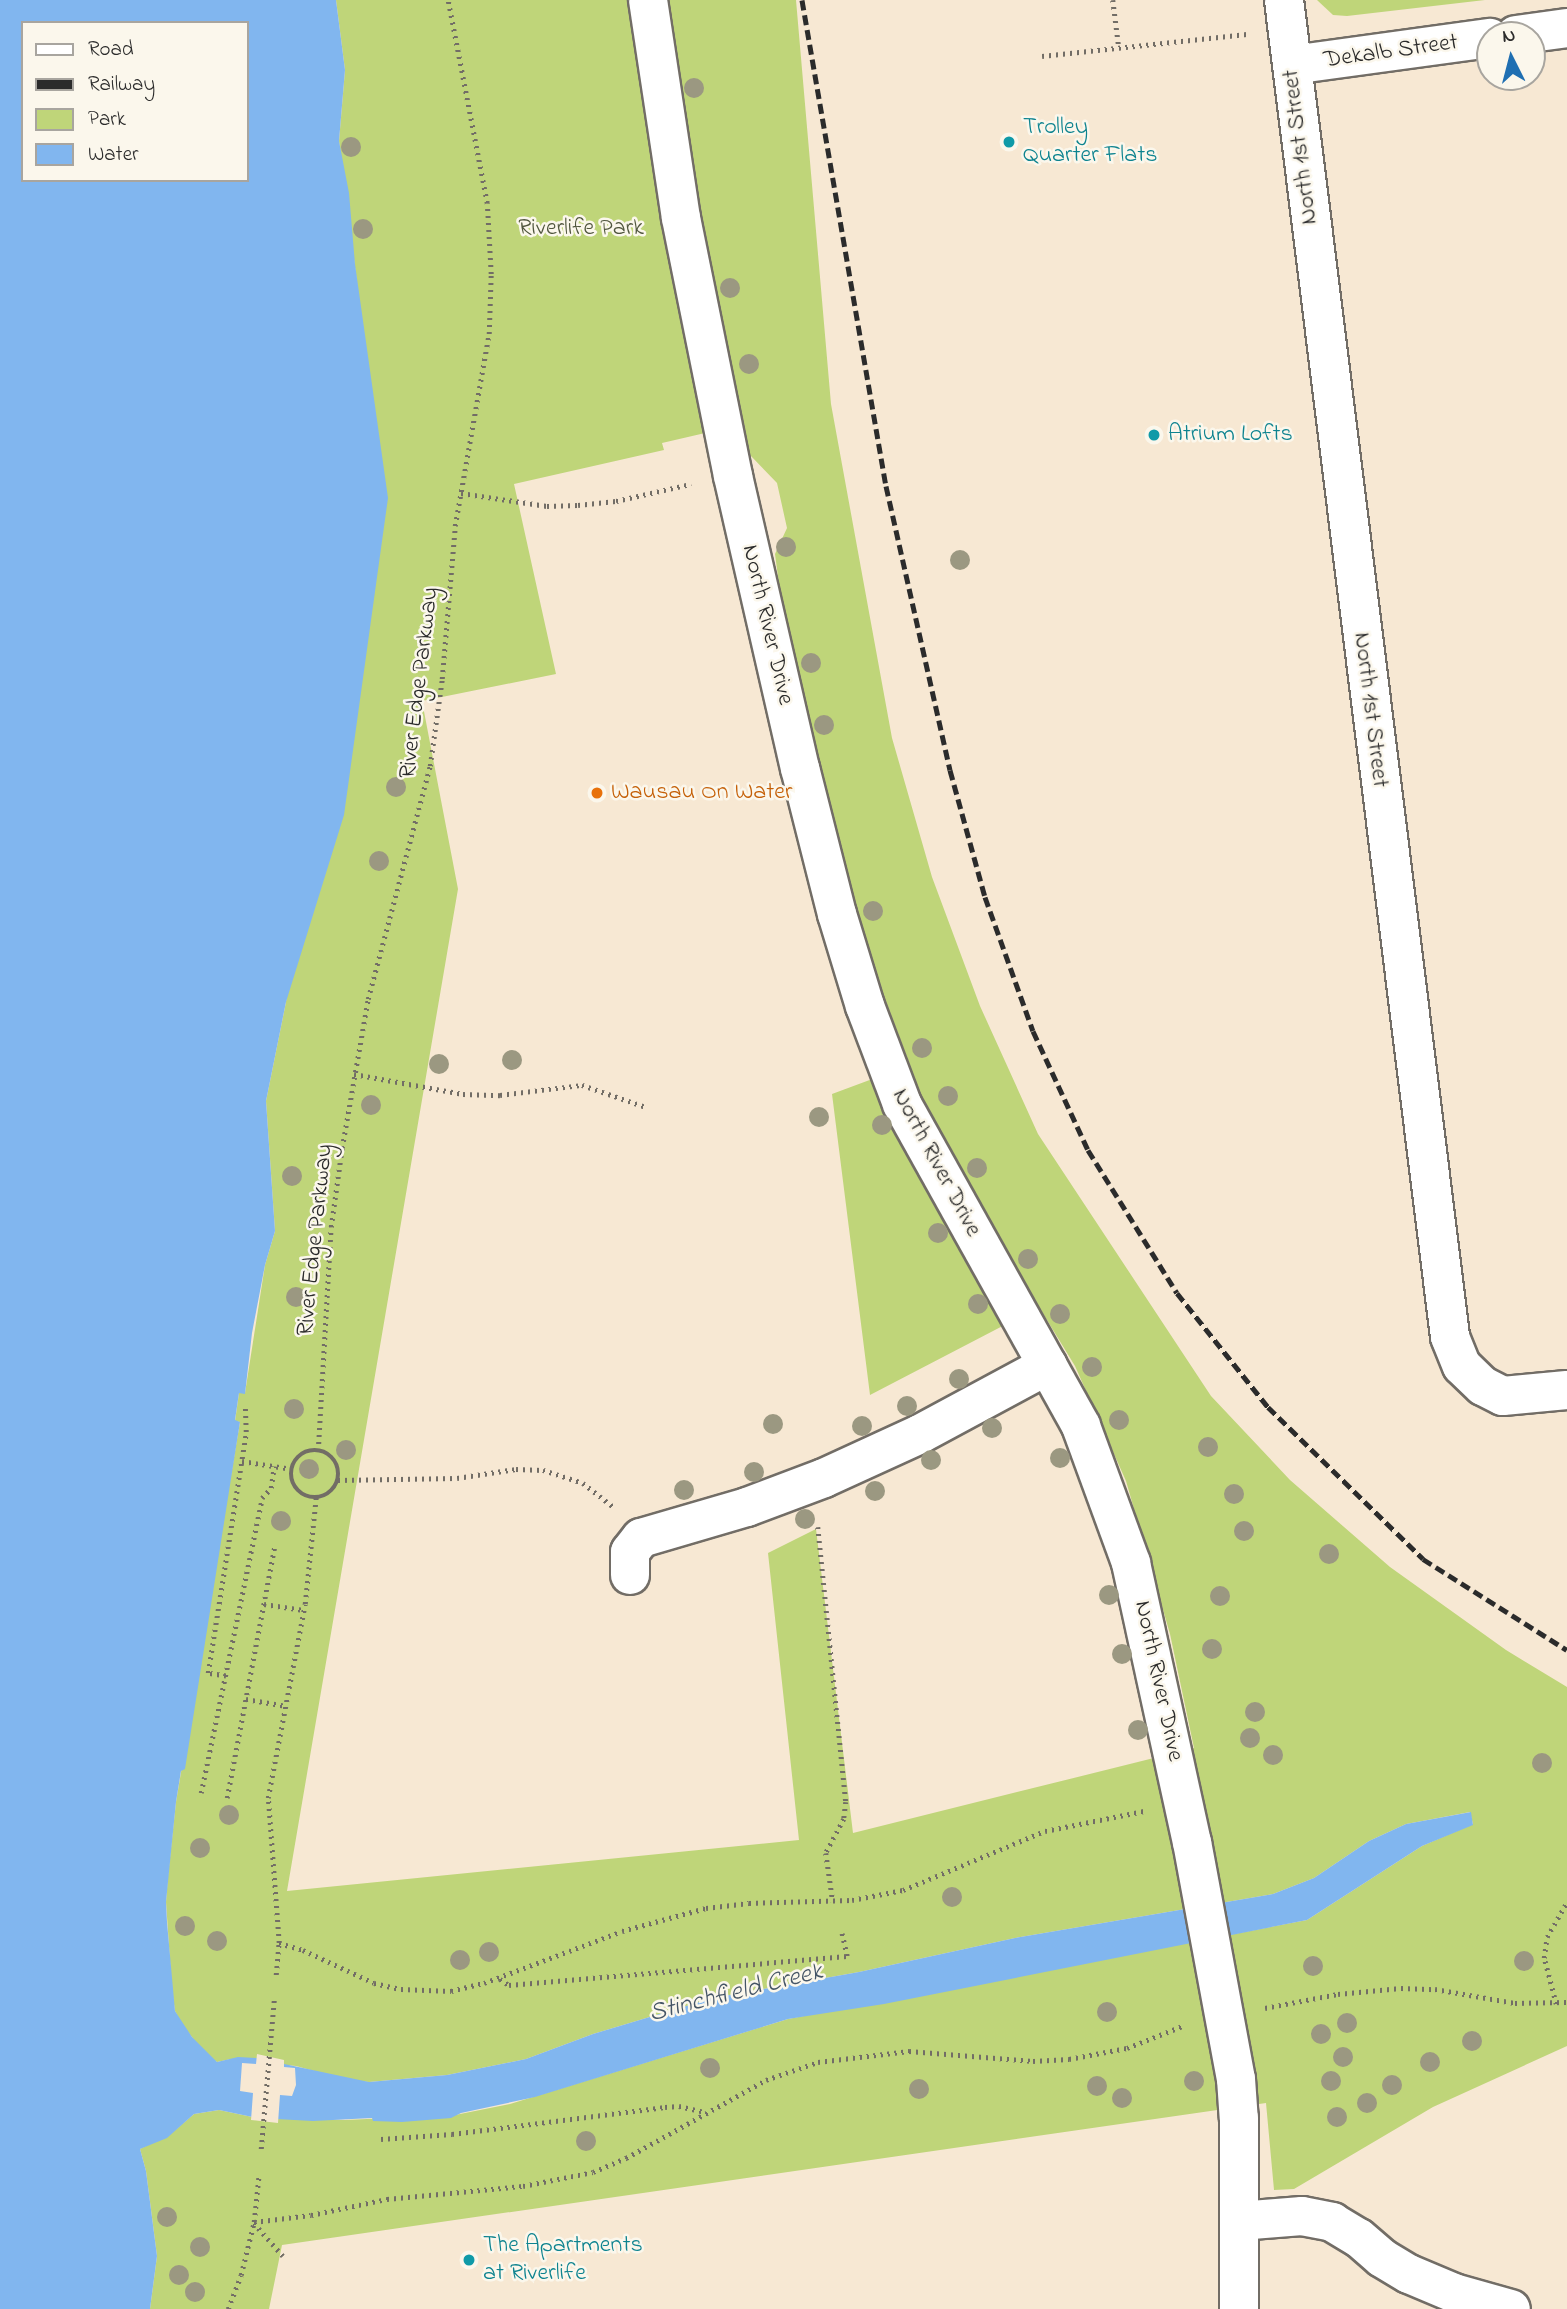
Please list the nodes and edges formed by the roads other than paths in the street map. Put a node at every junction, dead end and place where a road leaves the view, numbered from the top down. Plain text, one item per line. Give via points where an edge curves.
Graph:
1 (648, 0) edge
2 (1284, 0) edge
3 (1567, 28) edge
4 (1546, 31) edge
5 (1476, 40) edge
6 (1292, 65) junction
7 (1048, 1365) junction
8 (1567, 1391) edge
9 (633, 1559) road end
10 (1239, 2221) junction
11 (1239, 2309) edge
12 (1511, 2309) edge

1 - 7 street, North River Drive via 681,218 733,477 837,914 902,1104
2 - 6 street, North 1st Street
3 - 4 street
5 - 6 street, Dekalb Street
6 - 8 street, North 1st Street via 1447,1320 1462,1366 1483,1386 1503,1396
7 - 9 street via 920,1434 824,1478 747,1507 652,1534
7 - 10 street, North River Drive via 1081,1426 1131,1563 1220,1983 1238,2099
10 - 11 street, North River Drive
10 - 12 street via 1302,2216 1332,2222 1409,2274

